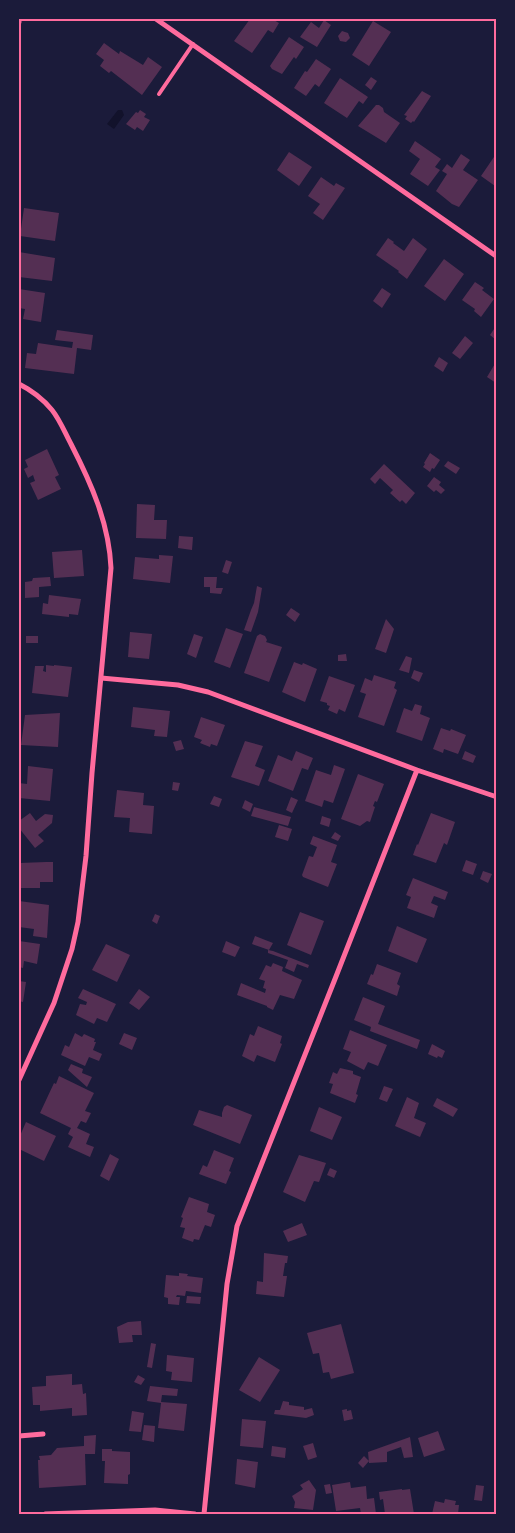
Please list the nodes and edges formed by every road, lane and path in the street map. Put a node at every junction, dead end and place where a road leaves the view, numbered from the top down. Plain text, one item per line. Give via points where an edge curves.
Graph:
1 (156, 19) edge
2 (193, 44) junction
3 (159, 94) dead end
4 (496, 256) edge
5 (19, 384) edge
6 (101, 678) junction
7 (417, 770) junction
8 (494, 796) dead end
9 (19, 1080) edge
10 (43, 1434) dead end
11 (19, 1436) edge
12 (45, 1514) edge
13 (195, 1514) edge
14 (204, 1514) edge

1 - 2 street
2 - 3 lane
2 - 4 street
5 - 6 street via 41,398 53,411 86,475 106,526 111,568
6 - 7 street via 178,685 208,692
6 - 9 street via 78,922 54,1003
7 - 8 street
7 - 14 street via 237,1226 227,1284
10 - 11 street
12 - 13 street via 155,1510

